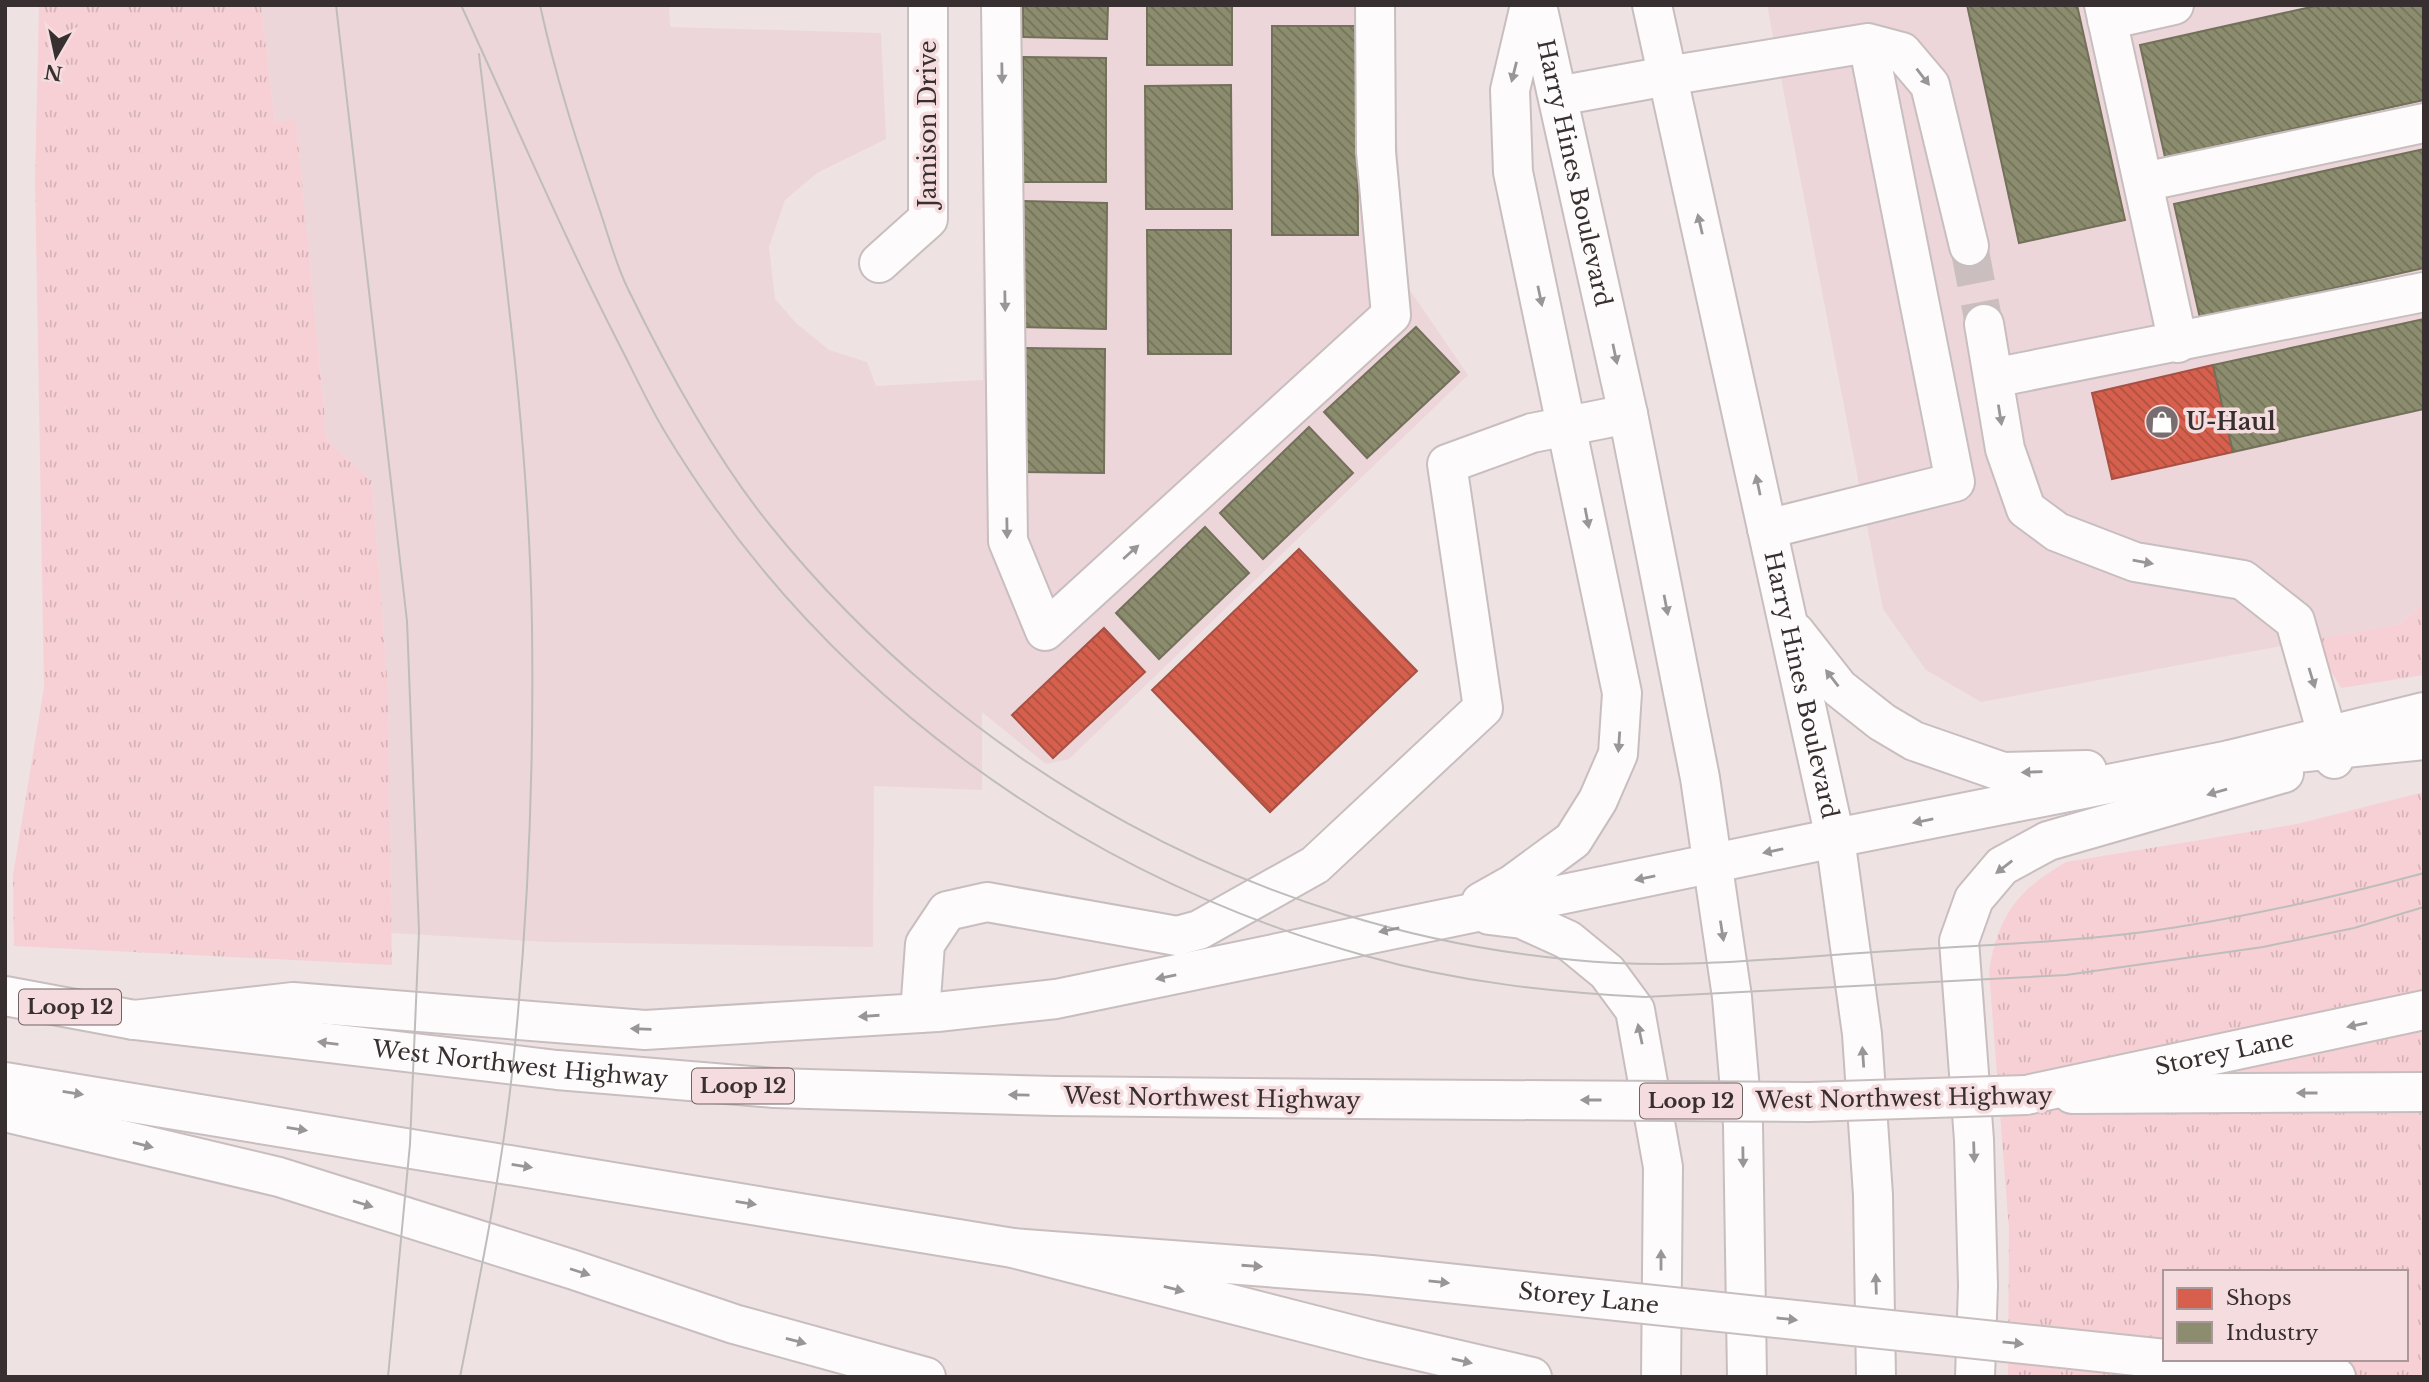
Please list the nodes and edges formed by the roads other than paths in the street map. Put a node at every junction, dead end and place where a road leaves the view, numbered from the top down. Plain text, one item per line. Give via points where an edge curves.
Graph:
1 (928, 5) edge
2 (1001, 5) edge
3 (1375, 5) edge
4 (1530, 5) edge
5 (1537, 5) edge
6 (1651, 5) edge
7 (2174, 5) edge
8 (2106, 13) edge
9 (1868, 43) junction
10 (1667, 76) junction
11 (1558, 96) junction
12 (2424, 123) edge
13 (2143, 182) junction
14 (1969, 246) tunnel mouth
15 (879, 263) dead end
16 (2424, 292) edge
17 (1984, 324) tunnel mouth
18 (2178, 343) junction
19 (1993, 378) junction
20 (1628, 414) junction
21 (1568, 425) junction
22 (1767, 529) junction
23 (1788, 623) junction
24 (2424, 712) edge
25 (2424, 740) edge
26 (2331, 748) junction
27 (2214, 764) junction
28 (1835, 838) junction
29 (1711, 863) junction
30 (1464, 915) junction
31 (5, 996) edge
32 (2424, 1010) edge
33 (920, 1013) junction
34 (134, 1020) junction
35 (5, 1082) edge
36 (2424, 1092) edge
37 (2026, 1094) junction
38 (5, 1112) edge
39 (1013, 1248) junction
40 (2163, 1359) edge
41 (2188, 1361) edge
42 (926, 1377) edge
43 (1532, 1377) edge
44 (1661, 1377) edge
45 (1747, 1377) edge
46 (1876, 1377) edge
47 (1975, 1377) edge
48 (2336, 1377) edge

1 - 15 main road, Jamison Drive via 928,219
2 -> 3 main road via 1008,541 1045,631 1391,315 1376,152
4 -> 21 main road via 1510,89 1513,172
5 - 11 main road, Harry Hines Boulevard
6 - 10 main road, Harry Hines Boulevard
7 - 8 main road
8 - 13 main road
9 - 10 main road
9 -> 14 main road via 1902,52 1930,85
9 - 22 main road via 1955,482
10 - 11 main road
22 -> 10 main road, Harry Hines Boulevard
11 -> 20 main road, Harry Hines Boulevard
12 - 13 main road
13 - 18 main road
16 - 18 main road
17 - 19 main road
18 - 19 main road
19 -> 26 main road via 2005,449 2026,509 2057,532 2135,562 2244,580 2295,621
20 - 21 main road
20 -> 29 main road, Harry Hines Boulevard via 1700,778
21 -> 30 main road via 1622,693 1618,754 1598,800 1573,840
21 - 33 main road via 1447,464 1483,708 1315,864 1199,930 1177,936 987,902 947,911 925,944
22 - 23 main road, Harry Hines Boulevard
27 -> 23 main road via 2003,772 1948,755 1882,722 1839,688
23 - 28 main road, Harry Hines Boulevard
24 - 26 main road
25 - 26 main road
26 - 27 main road
26 -> 47 main road via 2048,841 2002,866 1974,899 1959,941 1974,1140
27 -> 28 main road
28 -> 29 main road
46 -> 28 main road, Harry Hines Boulevard via 1873,1195 1863,1048
29 -> 30 main road
29 -> 45 main road, Harry Hines Boulevard via 1732,997 1742,1125
30 -> 33 main road via 1056,999
44 -> 30 main road via 1662,1167 1635,1010 1607,972 1568,940 1522,919
31 - 34 main road, West Northwest Highway / Loop 12
32 -> 37 main road, Storey Lane
33 -> 34 main road via 645,1030 293,1002
37 -> 34 main road, West Northwest Highway / Loop 12, bridge via 1809,1102 1055,1096 774,1088 557,1070
35 -> 39 main road
36 -> 37 main road, West Northwest Highway / Loop 12
38 -> 42 main road via 279,1177 734,1324
39 -> 40 main road, Storey Lane, bridge via 1371,1275
39 -> 43 main road
41 - 48 main road

